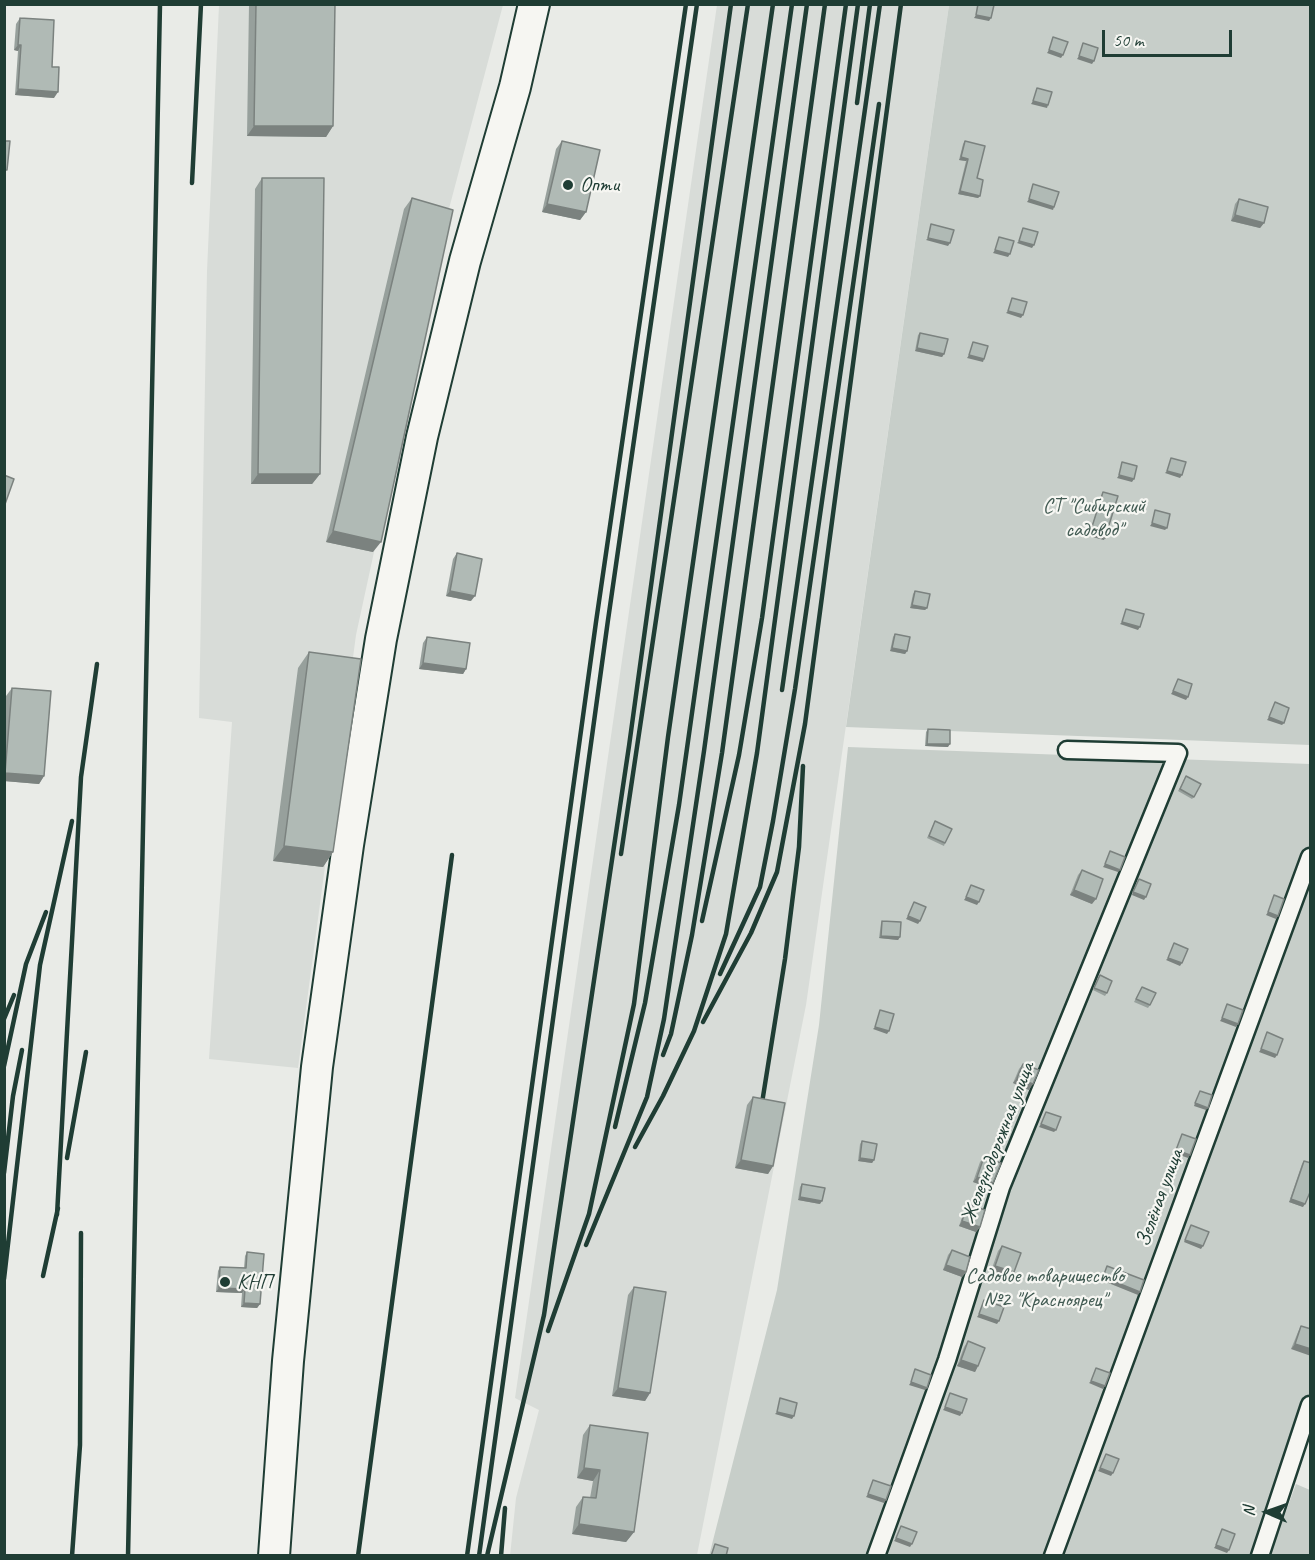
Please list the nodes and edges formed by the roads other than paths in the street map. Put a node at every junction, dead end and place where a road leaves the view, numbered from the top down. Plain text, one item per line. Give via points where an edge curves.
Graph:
1 (534, 4) edge
2 (1067, 750) dead end
3 (1311, 857) edge
4 (1311, 1405) edge
5 (274, 1556) edge
6 (876, 1556) edge
7 (1053, 1556) edge
8 (1260, 1556) edge

1 - 5 highway via 422,437 381,639 317,1067 288,1361
2 - 6 street, Железнодорожная улица via 1178,753 1001,1187 947,1360
3 - 7 street, Зелёная улица
4 - 8 street

